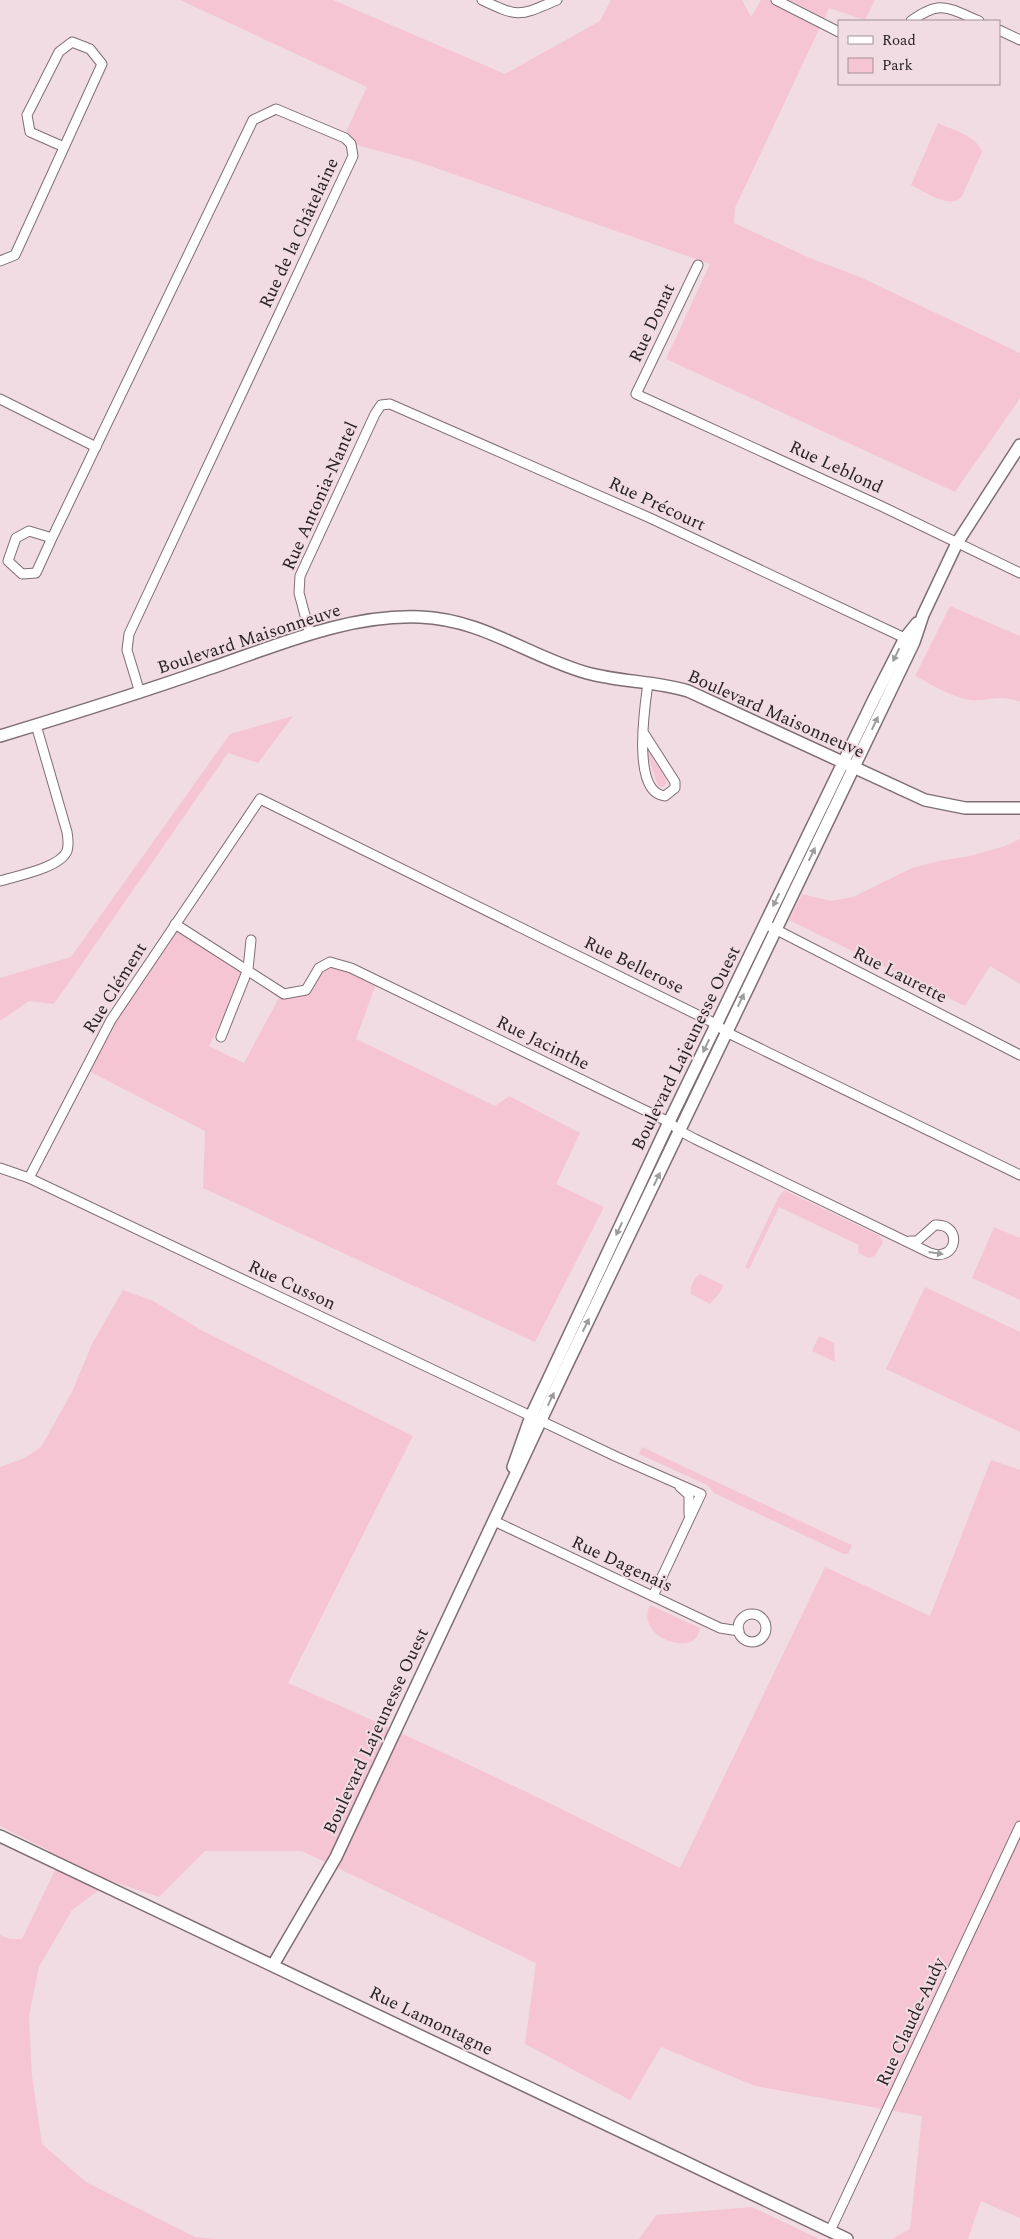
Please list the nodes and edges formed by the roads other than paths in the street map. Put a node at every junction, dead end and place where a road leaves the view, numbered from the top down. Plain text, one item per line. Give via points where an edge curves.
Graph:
1 (482, 0) edge
2 (557, 0) edge
3 (776, 0) edge
4 (912, 20) edge
5 (977, 20) edge
6 (1000, 30) edge
7 (838, 31) edge
8 (1020, 40) edge
9 (64, 146) junction
10 (0, 261) edge
11 (698, 265) dead end
12 (636, 394) joint
13 (0, 399) edge
14 (384, 404) joint
15 (96, 447) junction
16 (1019, 448) edge
17 (52, 538) junction
18 (957, 543) junction
19 (1020, 573) edge
20 (310, 634) junction
21 (909, 640) junction
22 (648, 683) junction
23 (140, 693) junction
24 (36, 725) junction
25 (643, 732) junction
26 (0, 736) edge
27 (844, 762) junction
28 (854, 767) junction
29 (260, 799) joint
30 (1020, 808) edge
31 (0, 881) edge
32 (175, 924) junction
33 (770, 927) junction
34 (251, 940) dead end
35 (247, 970) junction
36 (716, 1024) junction
37 (726, 1032) junction
38 (221, 1037) dead end
39 (1020, 1055) edge
40 (670, 1122) junction
41 (680, 1130) junction
42 (0, 1168) edge
43 (1020, 1175) edge
44 (29, 1178) junction
45 (910, 1241) junction
46 (536, 1419) junction
47 (494, 1521) junction
48 (653, 1596) junction
49 (739, 1631) dead end
50 (1020, 1826) edge
51 (0, 1836) edge
52 (273, 1965) junction
53 (830, 2231) junction
54 (847, 2239) edge

1 - 2 street via 521,14
3 - 7 street
4 - 5 street via 926,8 937,4
6 - 8 street
9 - 9 street via 102,64 90,49 72,42 59,52 27,115 30,132
9 - 10 street via 14,255
11 - 12 street, Rue Donat
12 - 18 street, Rue Leblond
13 - 15 street
14 - 20 street, Rue Antonia-Nantel via 375,414 300,576 299,593
14 - 21 street, Rue Précourt via 399,406 641,514
15 - 17 street, Rue de la Châtelaine
15 - 23 street, Rue de la Châtelaine via 253,120 276,110 345,138 351,144 353,156 129,634 127,650
16 - 18 street, Boulevard Lajeunesse Ouest
17 - 17 street, Rue de la Châtelaine via 36,573 22,574 8,561 16,538 29,531
18 - 19 street, Rue Leblond
18 - 21 street, Boulevard Lajeunesse Ouest
20 - 22 street, Boulevard Maisonneuve via 383,618 444,619 486,630 588,673
20 - 23 street, Boulevard Maisonneuve
21 -> 27 street, Boulevard Lajeunesse Ouest
28 -> 21 street, Boulevard Lajeunesse Ouest
22 - 25 street
22 - 27 street, Boulevard Maisonneuve via 696,694
23 - 24 street, Boulevard Maisonneuve
24 - 26 street, Boulevard Maisonneuve
24 - 31 street via 67,832 68,848 52,865
25 - 25 street via 643,759 648,781 654,792 665,796 675,788 675,782
27 - 28 street, Boulevard Maisonneuve
27 -> 33 street, Boulevard Lajeunesse Ouest
28 - 30 street, Boulevard Maisonneuve via 904,792 936,803 977,808
33 -> 28 street, Boulevard Lajeunesse Ouest
29 - 32 street, Rue Clément
29 - 36 street, Rue Bellerose
32 - 35 street, Rue Jacinthe
32 - 44 street, Rue Clément via 111,1020
33 - 36 street, Boulevard Lajeunesse Ouest
37 -> 33 street, Boulevard Lajeunesse Ouest
33 - 39 street, Rue Laurette
34 - 35 street
35 - 38 street
35 - 40 street, Rue Jacinthe via 284,994 306,990 319,968 330,962 351,968
36 - 37 street, Rue Bellerose
36 -> 40 street, Boulevard Lajeunesse Ouest
37 - 41 street, Boulevard Lajeunesse Ouest
37 - 43 street, Rue Bellerose
40 - 41 street, Rue Jacinthe
40 -> 46 street, Boulevard Lajeunesse Ouest
41 - 45 street, Rue Jacinthe
46 -> 41 street, Boulevard Lajeunesse Ouest
42 - 44 street
44 - 46 street, Rue Cusson
45 -> 45 street, Rue Jacinthe via 940,1255 952,1247 954,1238 945,1226 935,1225 917,1241
46 - 47 street, Boulevard Lajeunesse Ouest
46 - 48 street, Rue Cusson via 701,1494
47 - 48 street, Rue Dagenais
47 - 52 street, Boulevard Lajeunesse Ouest via 336,1858
48 - 49 street, Rue Dagenais via 720,1628
50 - 53 street, Rue Claude-Audy
51 - 52 street, Rue Lamontagne
52 - 53 street, Rue Lamontagne
53 - 54 street, Rue Lamontagne

